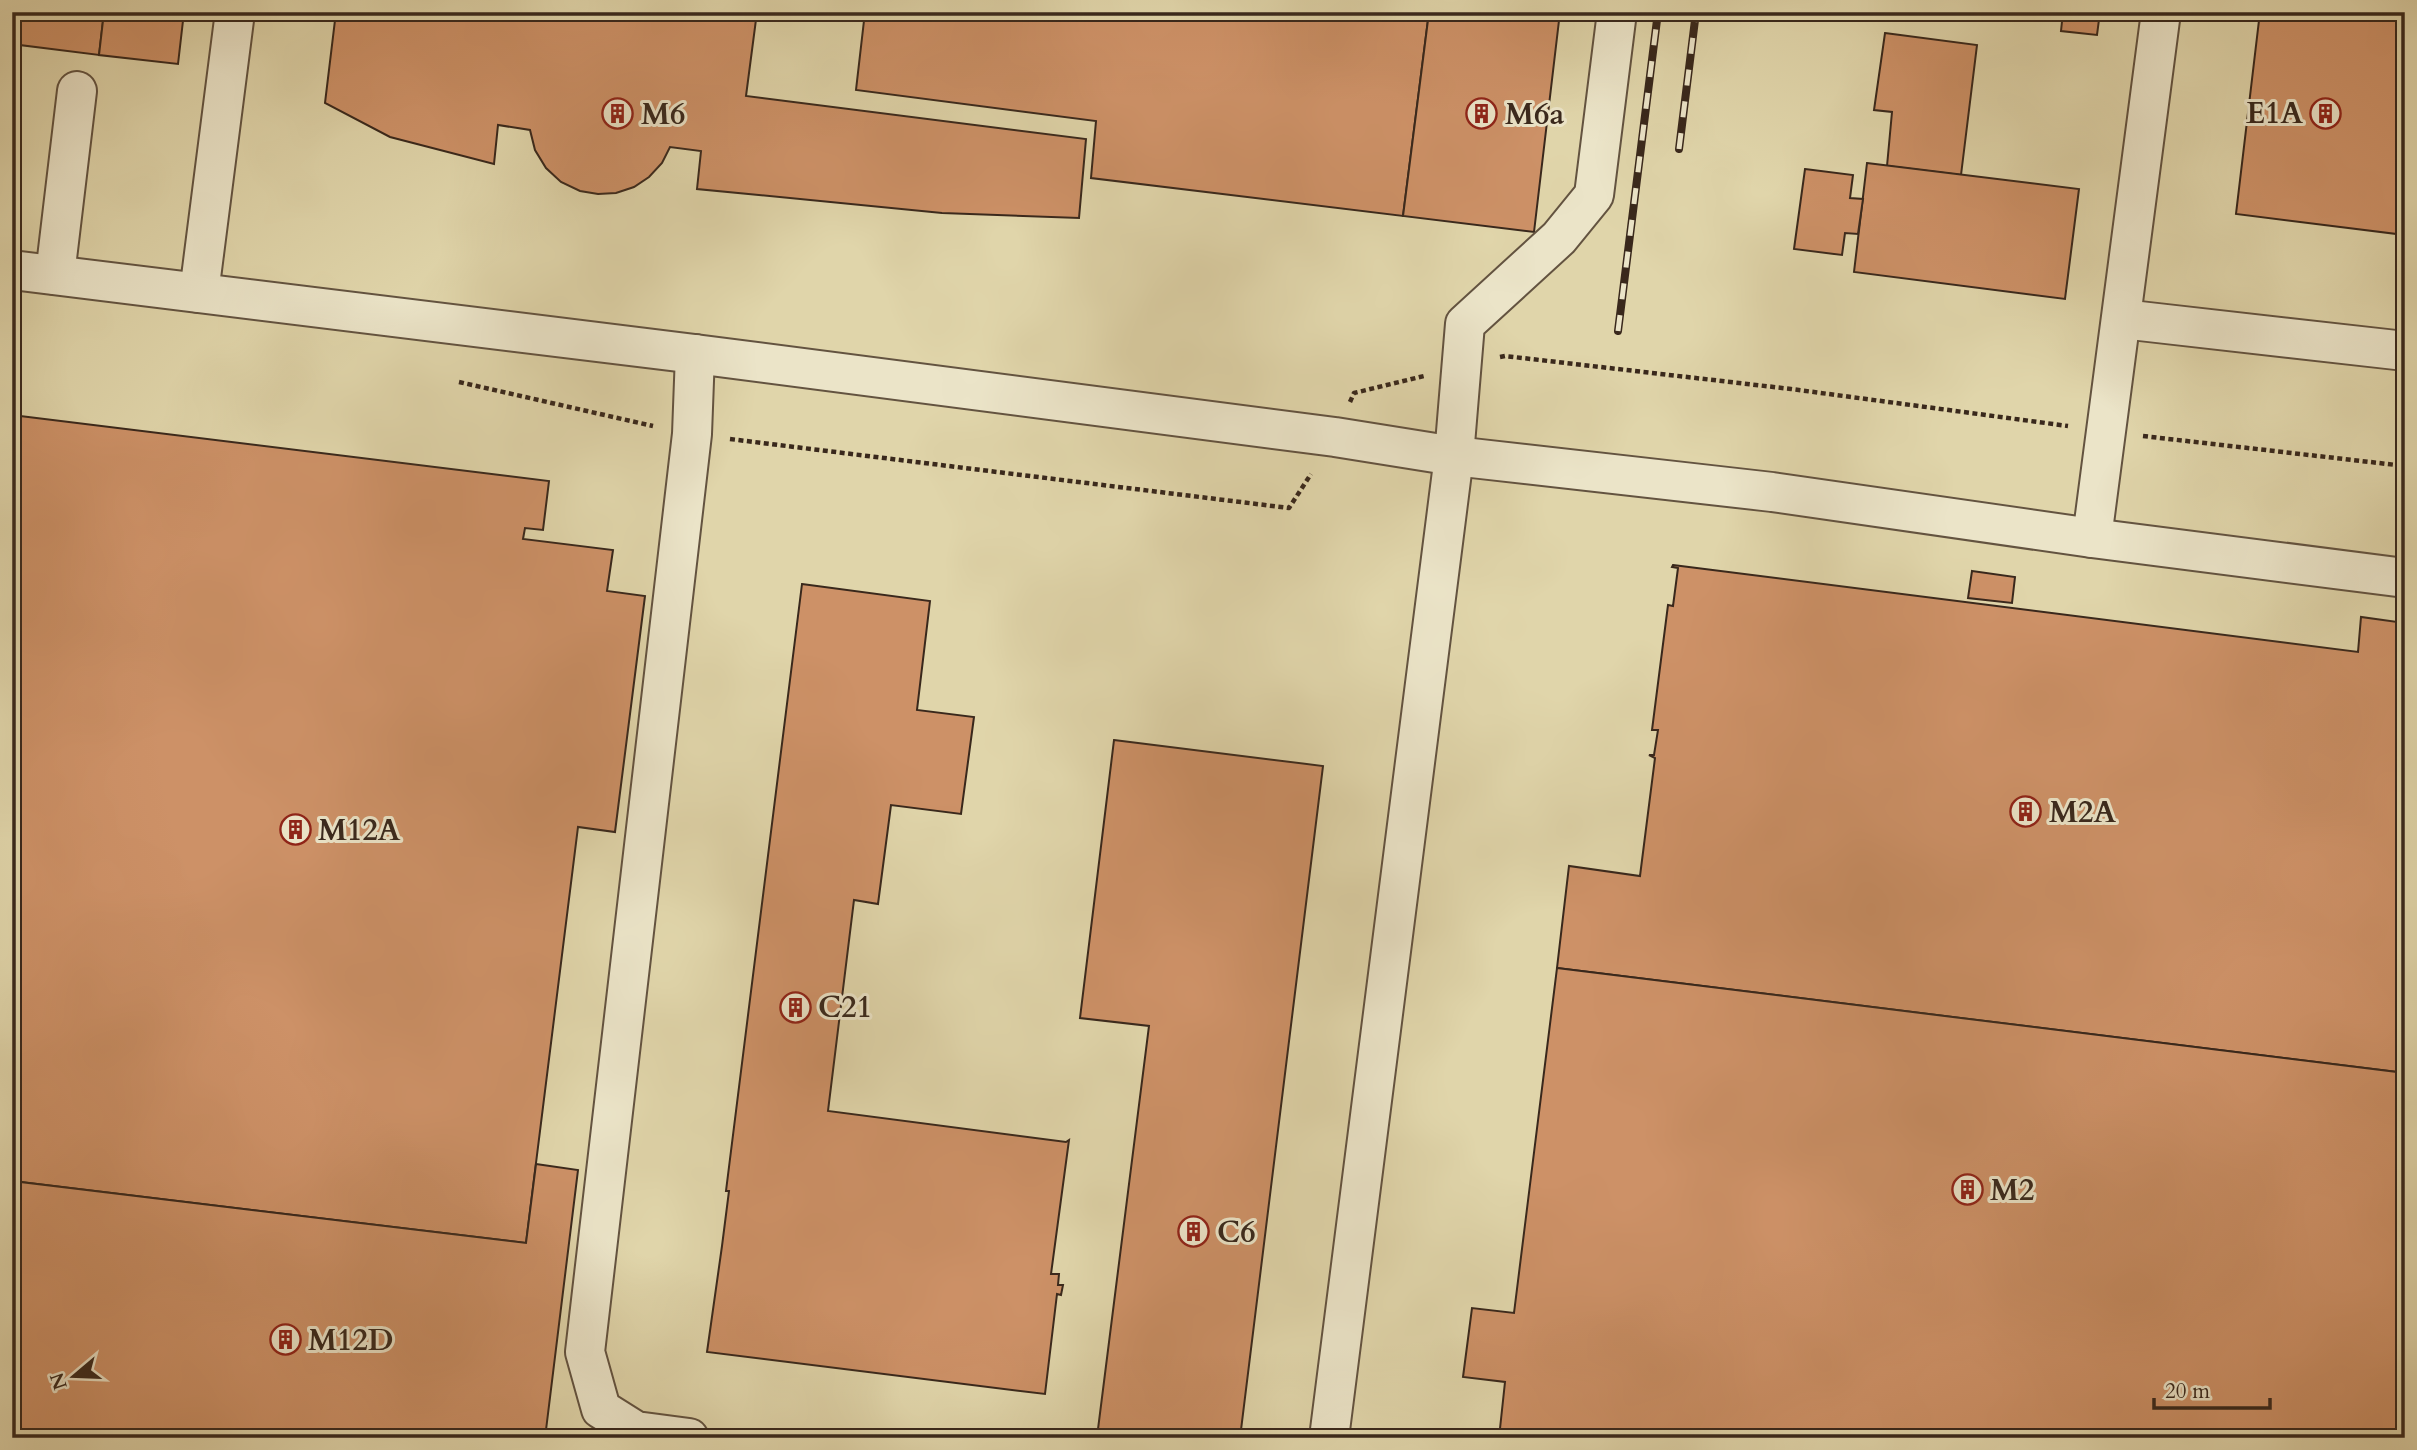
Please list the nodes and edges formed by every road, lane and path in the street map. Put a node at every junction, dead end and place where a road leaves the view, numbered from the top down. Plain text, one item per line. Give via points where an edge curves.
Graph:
1 (235, 12) edge
2 (1617, 12) edge
3 (2161, 12) edge
4 (77, 91) dead end
5 (12, 270) edge
6 (55, 275) junction
7 (199, 293) junction
8 (2122, 319) junction
9 (2405, 351) edge
10 (695, 354) junction
11 (1454, 456) junction
12 (2092, 538) junction
13 (2405, 578) edge
14 (689, 1438) edge
15 (1329, 1438) edge

1 - 7 lane
2 - 11 lane via 1594,195 1559,238 1465,324
3 - 8 lane
4 - 6 lane
5 - 6 lane
6 - 7 lane
7 - 10 lane
8 - 9 lane
8 - 12 lane
10 - 11 lane
10 - 14 lane via 692,435 585,1352 601,1409 636,1430
11 - 12 lane via 1772,492
11 - 15 lane
12 - 13 lane

